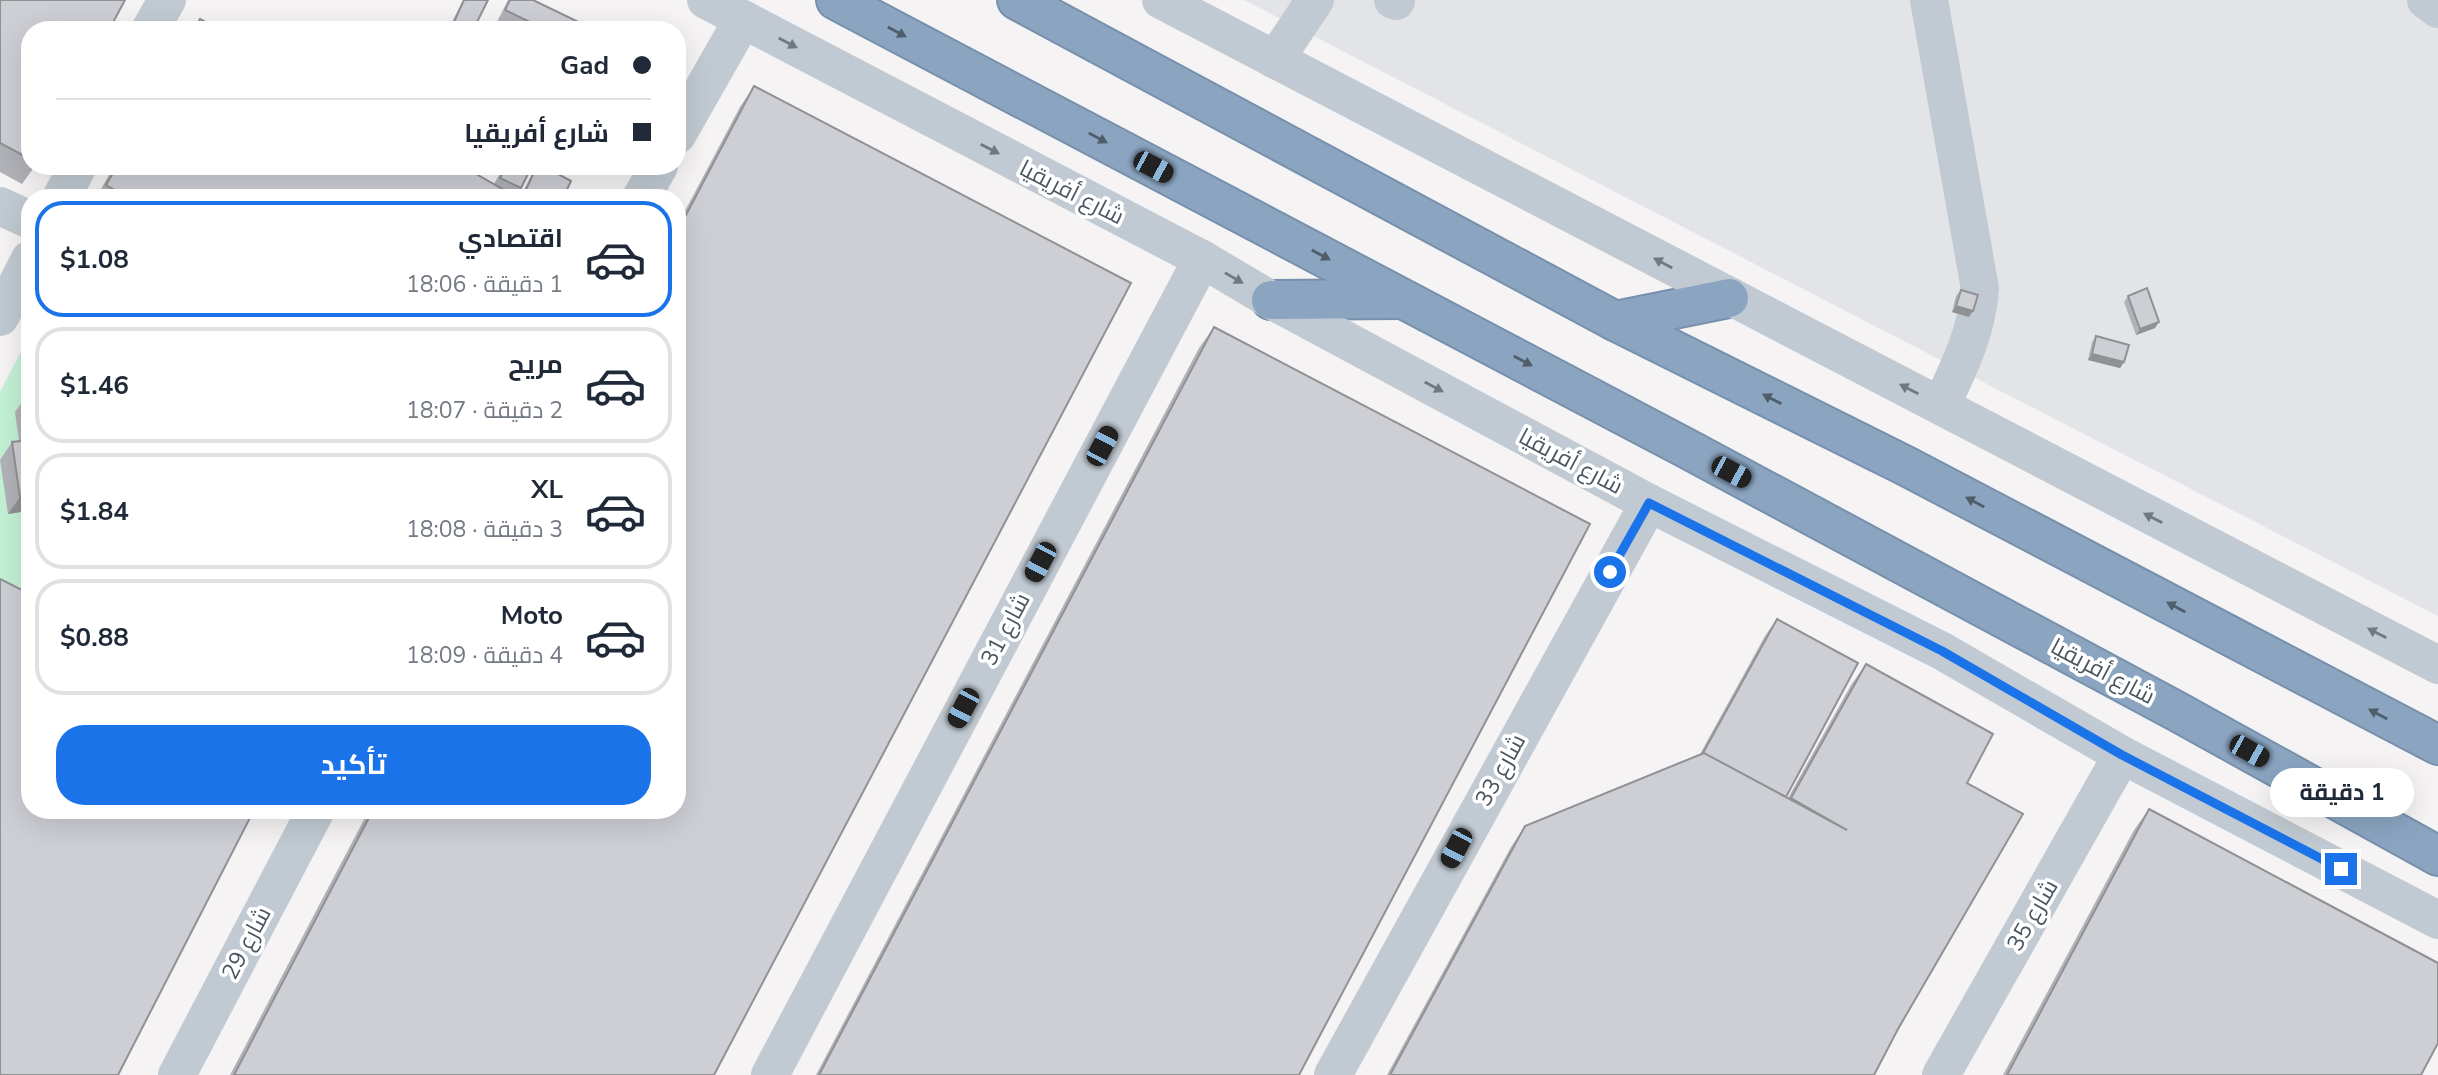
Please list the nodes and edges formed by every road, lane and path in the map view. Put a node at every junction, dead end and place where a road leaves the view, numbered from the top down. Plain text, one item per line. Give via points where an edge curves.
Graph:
1 (167, 0) edge
2 (706, 0) edge
3 (836, 0) edge
4 (1017, 0) edge
5 (1161, 0) edge
6 (1315, 0) edge
7 (1929, 0) edge
8 (2426, 0) edge
9 (2438, 9) edge
10 (743, 19) junction
11 (155, 21) edge
12 (1275, 60) junction
13 (686, 119) edge
14 (0, 206) edge
15 (21, 216) edge
16 (1202, 259) junction
17 (21, 276) edge
18 (1729, 298) junction
19 (1406, 299) junction
20 (1272, 300) junction
21 (0, 317) edge
22 (1615, 321) junction
23 (1941, 406) junction
24 (1649, 503) junction
25 (2438, 665) edge
26 (2438, 745) edge
27 (2122, 755) junction
28 (311, 819) edge
29 (2438, 856) edge
30 (2438, 919) edge
31 (177, 1075) edge
32 (770, 1075) edge
33 (1333, 1075) edge
34 (1941, 1075) edge

1 - 11 street
2 - 10 street, شارع أفريقيا
3 -> 19 highway, شارع أفريقيا
4 - 22 highway
5 - 12 street
6 - 12 street
7 - 23 street via 1980,289 1970,343
8 - 9 street
10 - 13 street
10 -> 16 street, شارع أفريقيا
18 -> 12 street
14 - 15 street
16 -> 20 street, شارع أفريقيا
16 - 32 street, شارع 31
17 - 21 street
18 - 22 highway
23 -> 18 street
19 - 20 highway
19 -> 29 highway, شارع أفريقيا
20 -> 24 street, شارع أفريقيا
26 -> 22 highway via 1918,473
25 -> 23 street
24 - 27 street, شارع أفريقيا via 1942,651
24 - 33 street, شارع 33
27 - 30 street, شارع أفريقيا
27 - 34 street, شارع 35
28 - 31 street, شارع 29

